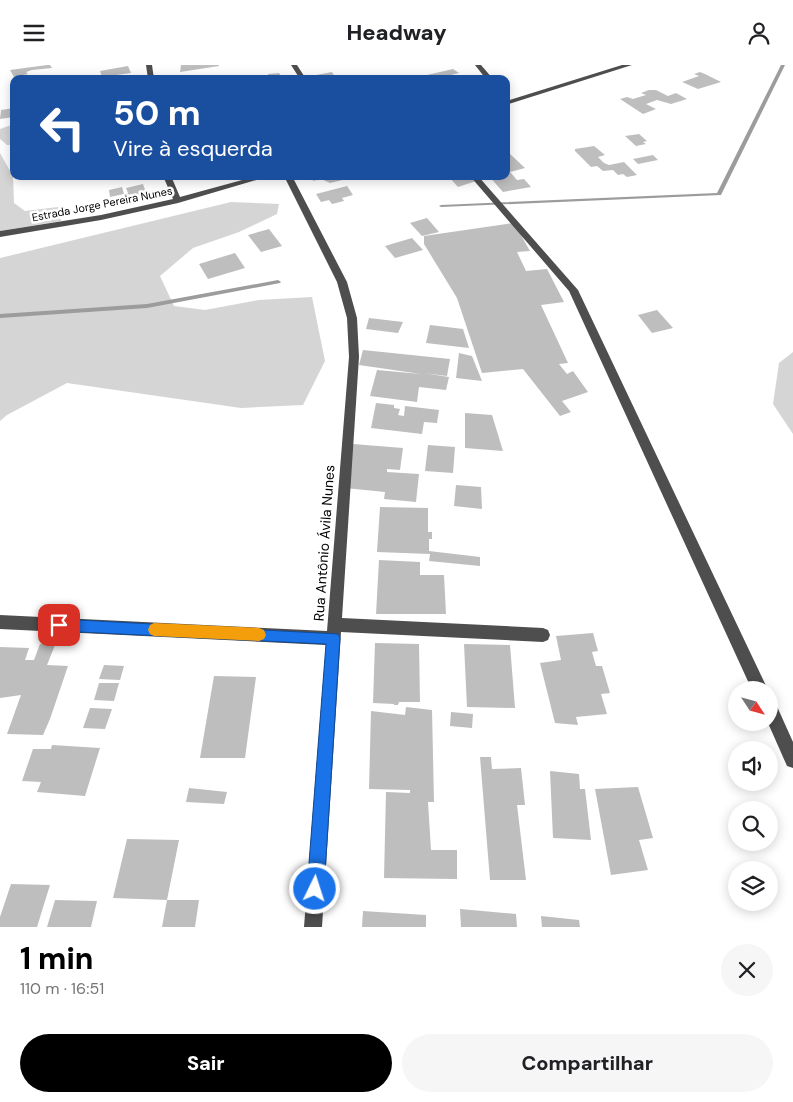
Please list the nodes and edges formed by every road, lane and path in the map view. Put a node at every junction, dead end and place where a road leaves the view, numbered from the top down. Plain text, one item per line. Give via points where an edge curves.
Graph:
1 (478, 65) edge
2 (629, 65) edge
3 (487, 75) edge
4 (510, 102) edge
5 (169, 180) edge
6 (252, 180) edge
7 (290, 180) edge
8 (478, 180) edge
9 (178, 201) junction
10 (0, 234) edge
11 (0, 622) edge
12 (334, 632) junction
13 (543, 635) dead end
14 (756, 681) edge
15 (778, 728) edge
16 (793, 760) edge
17 (312, 927) edge

1 - 3 street
2 - 4 street
5 - 9 street
6 - 9 street, Estrada Jorge Pereira Nunes
7 - 12 street, Rua Antônio Ávila Nunes via 342,282 352,318 354,357
8 - 14 street via 573,289
9 - 10 street, Estrada Jorge Pereira Nunes via 58,226
11 - 12 street
12 - 13 street
12 - 17 street, Rua Antônio Ávila Nunes
15 - 16 street

